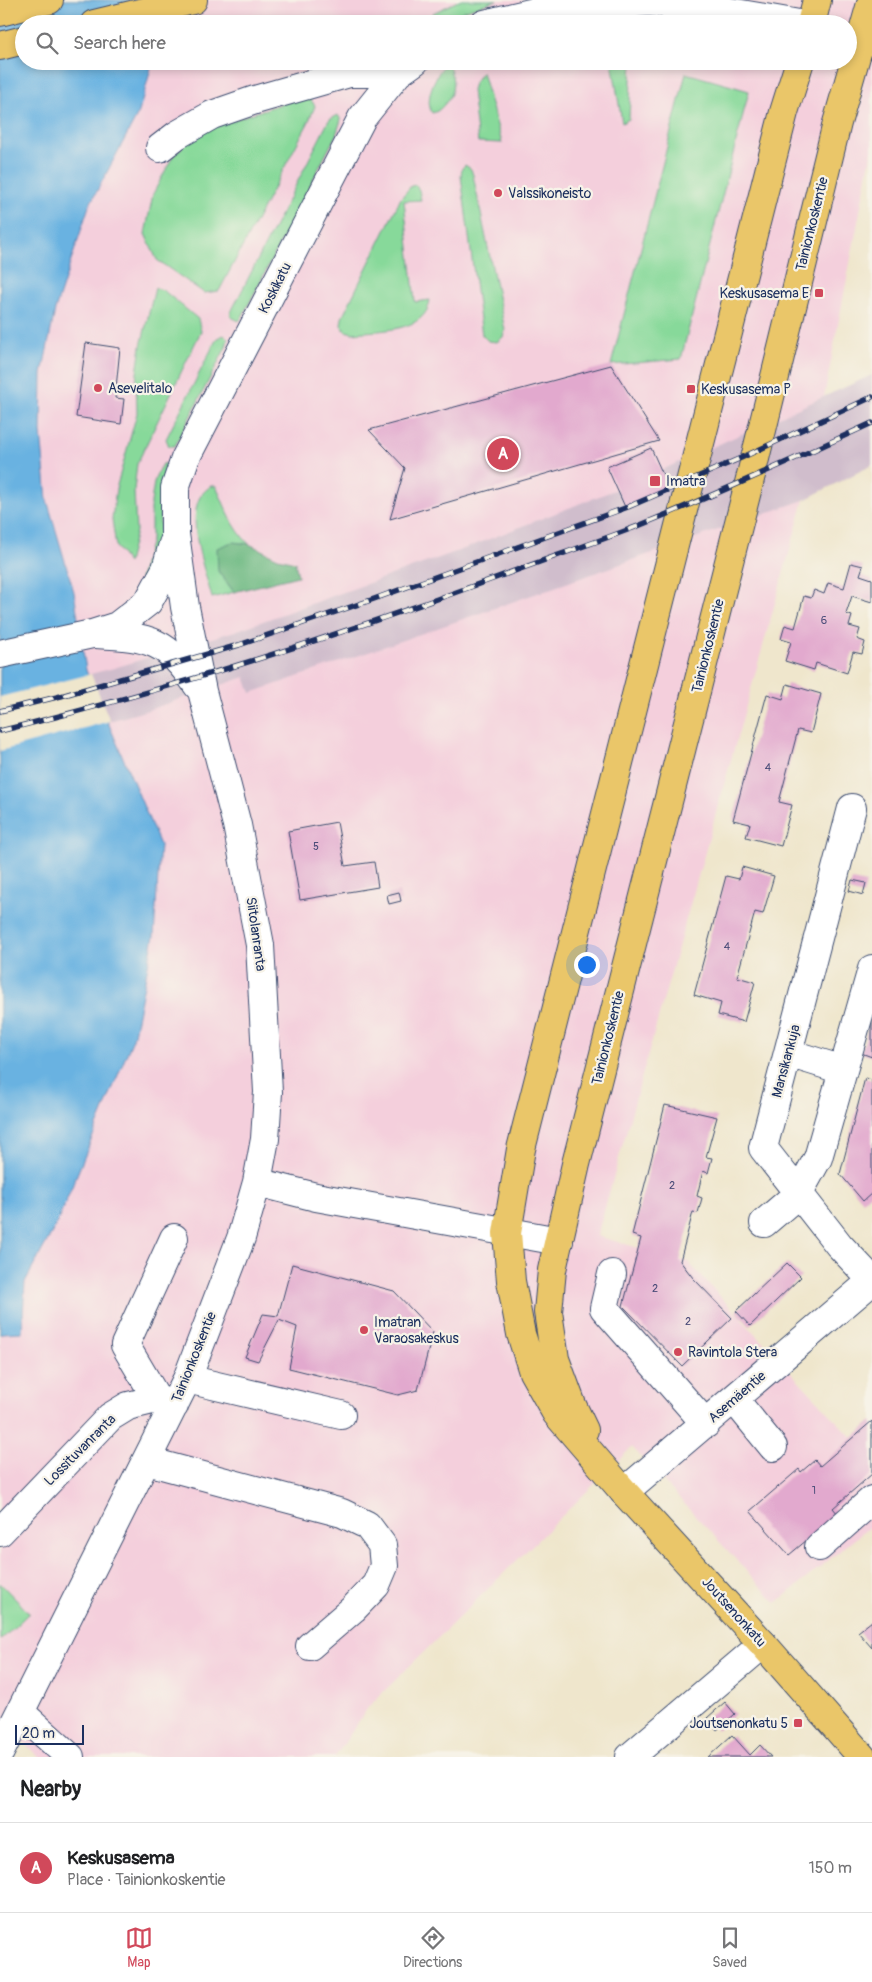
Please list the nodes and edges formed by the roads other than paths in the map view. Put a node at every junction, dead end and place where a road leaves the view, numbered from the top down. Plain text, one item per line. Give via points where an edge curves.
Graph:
1 (49, 0) edge
2 (193, 0) edge
3 (817, 0) edge
4 (872, 0) edge
5 (0, 12) edge
6 (131, 15) edge
7 (522, 15) edge
8 (747, 15) edge
9 (813, 15) edge
10 (861, 32) edge
11 (15, 42) edge
12 (0, 46) edge
13 (857, 47) edge
14 (378, 70) edge
15 (403, 70) edge
16 (797, 70) edge
17 (851, 70) edge
18 (160, 148) dead end
19 (174, 534) junction
20 (92, 634) junction
21 (0, 654) edge
22 (202, 691) junction
23 (852, 808) dead end
24 (872, 968) edge
25 (788, 1053) junction
26 (843, 1070) junction
27 (257, 1182) junction
28 (798, 1194) junction
29 (764, 1224) dead end
30 (507, 1233) junction
31 (174, 1238) dead end
32 (559, 1241) junction
33 (612, 1274) dead end
34 (872, 1281) edge
35 (187, 1380) junction
36 (734, 1399) junction
37 (166, 1403) junction
38 (341, 1415) dead end
39 (706, 1424) junction
40 (773, 1447) dead end
41 (147, 1461) junction
42 (604, 1469) junction
43 (624, 1492) junction
44 (872, 1500) edge
45 (0, 1532) edge
46 (819, 1547) dead end
47 (763, 1644) junction
48 (310, 1646) dead end
49 (20, 1712) junction
50 (0, 1752) edge
51 (70, 1757) edge
52 (630, 1757) edge
53 (862, 1757) edge

1 - 5 main road
2 - 6 main road
3 - 9 main road
4 - 10 main road, Tainionkoskentie
7 - 8 street via 547,9 650,2
10 - 13 main road, Tainionkoskentie
11 - 12 main road
14 - 18 street via 349,73 212,115
15 - 19 street, Koskikatu via 362,118 185,459 175,488
16 - 30 main road via 524,1139
17 - 32 main road, Tainionkoskentie
19 - 20 street, Koskikatu via 166,569 148,602 117,626
19 - 22 street, Koskikatu
20 - 21 street
20 - 22 street via 147,640 163,646 183,664
22 - 27 street, Siitolanranta via 237,825 260,945 268,1092 265,1139
23 - 25 street, Mansikankuja
24 - 26 street
25 - 26 street
25 - 28 street, Mansikankuja via 763,1148
26 - 28 street via 818,1158
27 - 30 street via 316,1197
27 - 35 street, Tainionkoskentie via 241,1238
28 - 29 street
28 - 34 street, Mansikankuja
30 - 32 street
30 - 42 main road, Joutsenonkatu via 511,1281 533,1372 556,1413
31 - 37 street via 125,1345
32 - 42 main road, Joutsenonkatu via 548,1312 555,1359 572,1405
33 - 39 street via 604,1308
34 - 36 street, Asemäentie
35 - 37 street, Tainionkoskentie
35 - 38 street
36 - 39 street, Asemäentie
36 - 40 street
37 - 41 street, Tainionkoskentie
37 - 45 street, Lossituvanranta via 128,1406 110,1417
39 - 43 street, Asemäentie
41 - 48 street via 342,1513 368,1525 382,1545 384,1566 376,1585
41 - 49 street, Tainionkoskentie
42 - 43 main road, Joutsenonkatu
43 - 47 main road, Joutsenonkatu
44 - 46 street
47 - 52 street
47 - 53 main road, Joutsenonkatu
49 - 50 street, Tainionkoskentie
49 - 51 street

